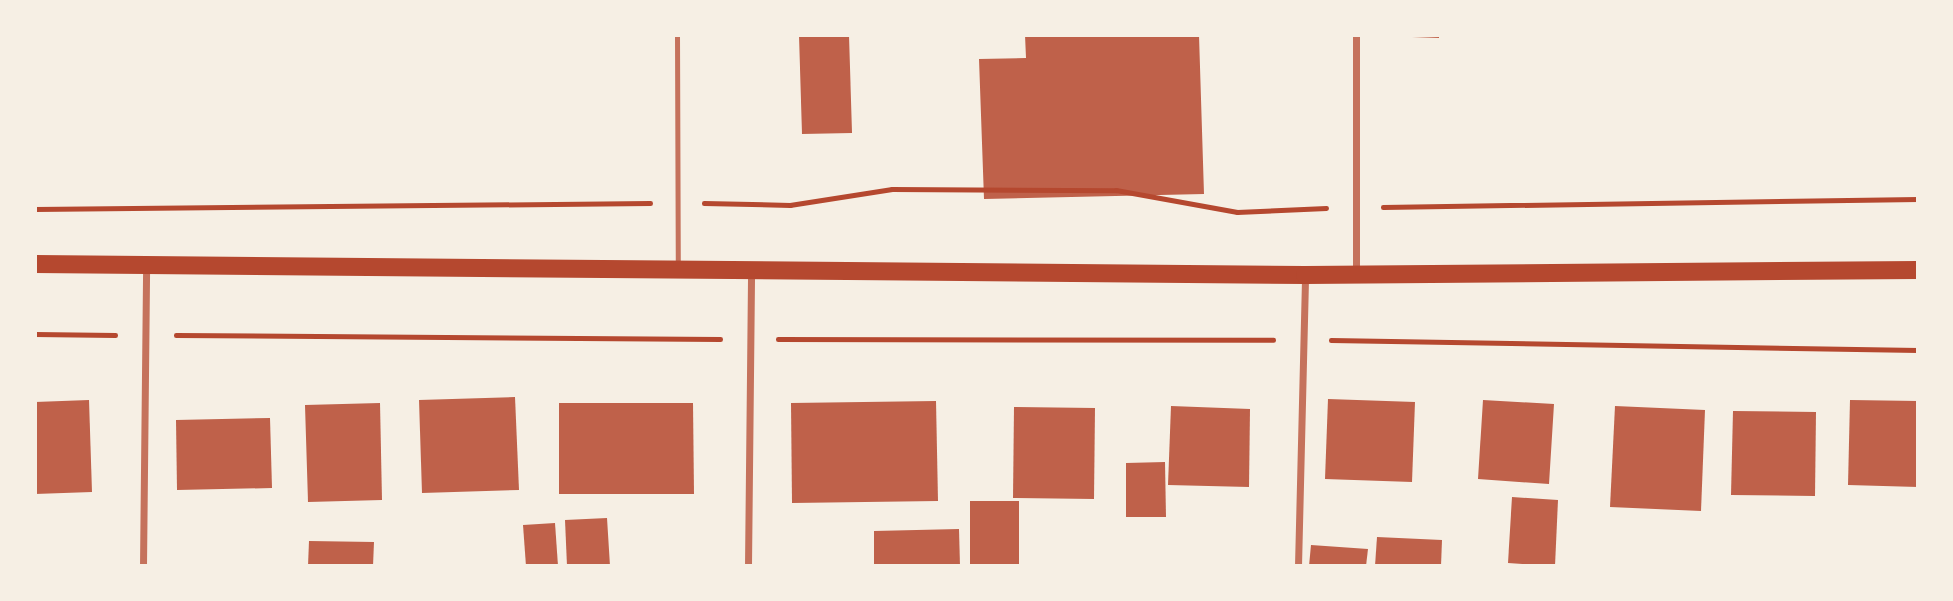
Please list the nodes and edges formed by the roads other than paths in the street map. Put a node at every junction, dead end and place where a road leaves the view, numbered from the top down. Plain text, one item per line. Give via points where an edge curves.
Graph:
1 (677, 35) edge
2 (1356, 35) edge
3 (35, 264) edge
4 (146, 265) junction
5 (678, 269) junction
6 (751, 270) junction
7 (1918, 270) edge
8 (1356, 273) junction
9 (1305, 275) junction
10 (143, 566) edge
11 (748, 566) edge
12 (1298, 566) edge

1 - 5 lane
2 - 8 street
3 - 4 main road
4 - 5 main road
4 - 10 street
5 - 6 main road
6 - 9 main road
6 - 11 street
7 - 8 main road
8 - 9 main road
9 - 12 street

